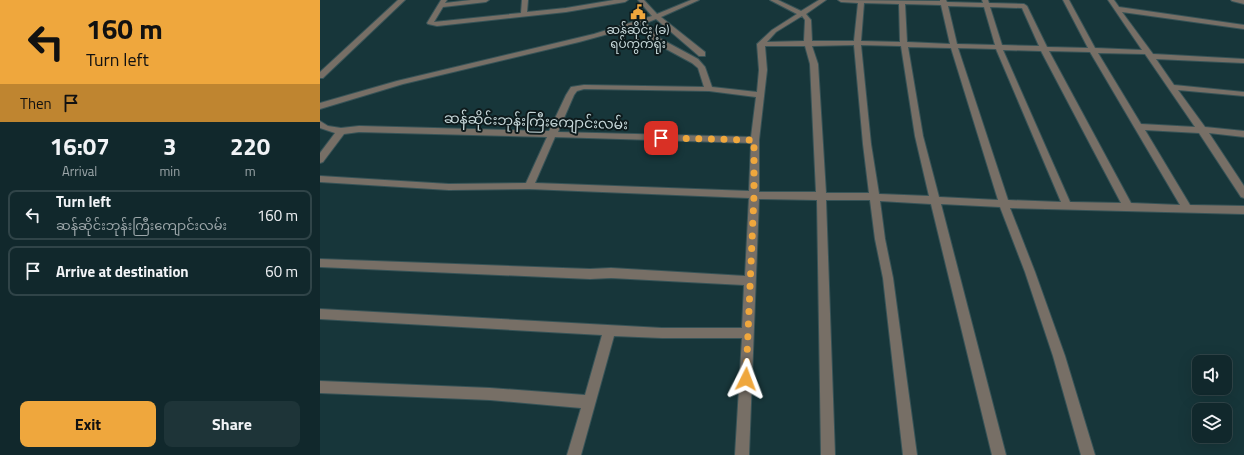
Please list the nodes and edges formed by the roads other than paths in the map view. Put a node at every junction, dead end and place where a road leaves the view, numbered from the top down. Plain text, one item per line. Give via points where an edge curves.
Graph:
1 (402, 0) edge
2 (486, 0) edge
3 (525, 0) edge
4 (567, 0) edge
5 (625, 0) edge
6 (641, 0) edge
7 (696, 0) edge
8 (773, 0) edge
9 (824, 0) edge
10 (841, 0) edge
11 (1066, 0) edge
12 (1111, 0) edge
13 (1234, 0) edge
14 (861, 1) junction
15 (902, 1) edge
16 (943, 2) edge
17 (986, 2) edge
18 (1244, 2) edge
19 (442, 3) edge
20 (1118, 9) junction
21 (482, 10) edge
22 (566, 10) junction
23 (524, 14) junction
24 (803, 14) junction
25 (657, 17) junction
26 (642, 22) junction
27 (1244, 27) edge
28 (857, 43) junction
29 (761, 44) junction
30 (808, 45) junction
31 (904, 45) junction
32 (954, 46) junction
33 (998, 48) junction
34 (1044, 49) junction
35 (1094, 51) junction
36 (702, 54) dead end
37 (1148, 54) junction
38 (1244, 61) edge
39 (320, 76) edge
40 (1171, 87) junction
41 (708, 89) junction
42 (759, 94) junction
43 (1244, 94) edge
44 (320, 106) edge
45 (320, 124) edge
46 (1139, 127) junction
47 (1202, 130) junction
48 (341, 131) junction
49 (1244, 134) edge
50 (552, 135) junction
51 (754, 140) junction
52 (320, 160) edge
53 (320, 179) edge
54 (1239, 180) edge
55 (529, 186) junction
56 (1244, 194) edge
57 (754, 195) junction
58 (822, 196) junction
59 (875, 197) junction
60 (934, 200) junction
61 (1004, 204) junction
62 (1067, 205) junction
63 (1128, 207) junction
64 (1187, 208) junction
65 (1244, 210) edge
66 (320, 263) edge
67 (750, 281) junction
68 (320, 314) edge
69 (610, 330) junction
70 (748, 333) junction
71 (320, 388) edge
72 (589, 402) junction
73 (574, 455) edge
74 (742, 455) edge
75 (828, 455) edge
76 (910, 455) edge
77 (999, 455) edge
78 (1088, 455) edge

1 - 39 street
2 - 21 street
3 - 23 street
4 - 22 street
5 - 22 street
6 - 25 street
7 - 25 street
8 - 24 street
9 - 24 street
10 - 14 street
11 - 35 street
12 - 20 street
13 - 18 street
14 - 15 street
14 - 28 street
15 - 16 street
15 - 31 street
16 - 17 street
16 - 32 street
17 - 33 street
17 - 34 street via 1025,8
19 - 21 street
19 - 21 street via 430,23 433,25
20 - 27 street
20 - 37 street
21 - 23 street
22 - 23 street
24 - 29 street via 774,31
24 - 30 street via 809,24
25 - 26 street
25 - 36 street
26 - 41 street via 658,41 701,67
26 - 44 street via 598,36 399,82
28 - 30 street
28 - 31 street
28 - 59 street
29 - 30 street
29 - 42 street via 763,70
30 - 58 street via 814,64
31 - 32 street
31 - 60 street via 919,136
32 - 33 street
32 - 61 street
33 - 34 street
33 - 62 street
34 - 35 street
34 - 63 street
35 - 37 street
35 - 46 street
37 - 38 street
37 - 40 street
40 - 43 street
40 - 47 street
41 - 42 street
41 - 50 street via 584,87 574,90 570,95
42 - 51 street
45 - 48 street, ဆန်ဆိုင်းဘုန်းကြီးကျောင်းလမ်း via 325,128
46 - 47 street
46 - 64 street
47 - 49 street
47 - 54 street
48 - 50 street, ဆန်ဆိုင်းဘုန်းကြီးကျောင်းလမ်း
48 - 52 street
50 - 51 street, ဆန်ဆိုင်းဘုန်းကြီးကျောင်းလမ်း
50 - 55 street
51 - 57 street
53 - 55 street via 449,187
54 - 56 street
55 - 57 street
57 - 58 street
57 - 67 street
58 - 59 street
58 - 75 street
59 - 60 street
59 - 76 street
60 - 61 street
60 - 77 street
61 - 62 street
61 - 78 street via 1052,335
62 - 63 street
63 - 64 street
64 - 65 street
66 - 67 street via 611,273
67 - 70 street
68 - 69 street
69 - 70 street
69 - 72 street
70 - 74 street
71 - 72 street via 490,394
72 - 73 street

